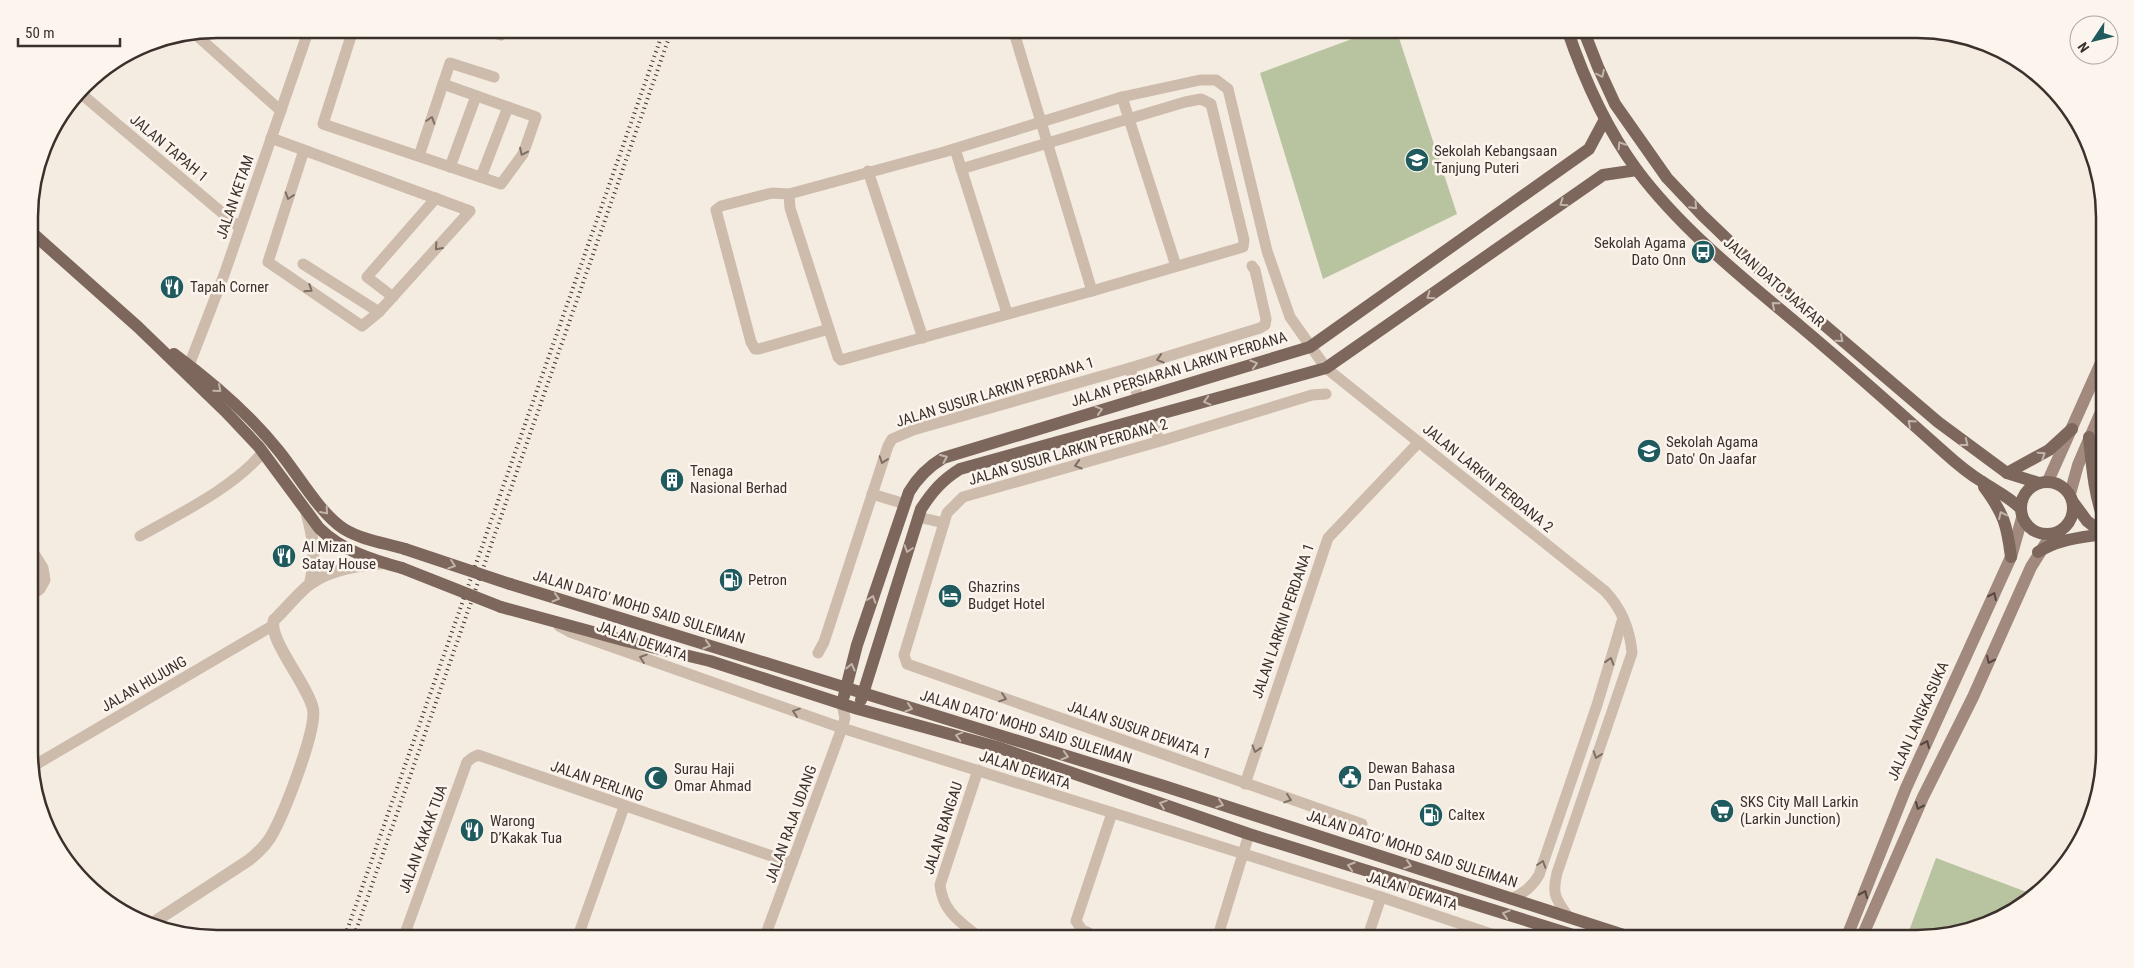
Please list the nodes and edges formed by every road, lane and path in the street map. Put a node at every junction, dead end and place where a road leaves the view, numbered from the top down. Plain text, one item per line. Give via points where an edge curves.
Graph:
1 (200, 38) edge
2 (306, 38) edge
3 (350, 38) edge
4 (1016, 38) edge
5 (1570, 38) edge
6 (1586, 38) edge
7 (494, 77) dead end
8 (443, 84) junction
9 (84, 96) edge
10 (476, 96) junction
11 (1122, 97) junction
12 (508, 107) junction
13 (281, 111) junction
14 (1129, 118) junction
15 (1605, 119) junction
16 (1040, 122) junction
17 (272, 138) junction
18 (1047, 144) junction
19 (955, 148) junction
20 (304, 150) junction
21 (419, 156) junction
22 (450, 167) junction
23 (962, 169) junction
24 (1637, 170) junction
25 (868, 172) junction
26 (481, 177) junction
27 (789, 194) junction
28 (436, 198) junction
29 (239, 227) junction
30 (38, 238) edge
31 (303, 264) dead end
32 (1176, 266) junction
33 (1252, 266) dead end
34 (1092, 291) junction
35 (393, 297) junction
36 (379, 312) junction
37 (1008, 313) junction
38 (829, 329) junction
39 (923, 338) junction
40 (1310, 347) junction
41 (1130, 368) junction
42 (1326, 368) junction
43 (187, 370) junction
44 (2097, 372) edge
45 (1326, 394) dead end
46 (1138, 398) junction
47 (1152, 416) junction
48 (2097, 420) edge
49 (2072, 429) junction
50 (2089, 437) junction
51 (1159, 441) junction
52 (1419, 442) junction
53 (263, 452) junction
54 (2007, 473) junction
55 (1978, 480) junction
56 (2043, 482) junction
57 (872, 494) junction
58 (2071, 498) junction
59 (905, 504) junction
60 (2097, 504) edge
61 (306, 509) junction
62 (2022, 514) junction
63 (918, 517) junction
64 (944, 523) junction
65 (2097, 528) edge
66 (2055, 533) junction
67 (2097, 533) edge
68 (2097, 534) edge
69 (140, 536) dead end
70 (2038, 552) junction
71 (2011, 557) junction
72 (38, 560) edge
73 (385, 563) junction
74 (310, 584) junction
75 (38, 590) edge
76 (540, 617) junction
77 (1623, 618) junction
78 (272, 626) junction
79 (818, 653) dead end
80 (907, 664) joint
81 (846, 689) junction
82 (863, 694) junction
83 (842, 704) junction
84 (858, 709) junction
85 (843, 723) junction
86 (478, 755) joint
87 (38, 763) edge
88 (978, 770) junction
89 (1245, 784) junction
90 (624, 807) junction
91 (1112, 813) junction
92 (1362, 824) dead end
93 (1249, 834) junction
94 (1244, 853) junction
95 (1388, 858) junction
96 (792, 863) junction
97 (1383, 876) junction
98 (1381, 896) junction
99 (1511, 899) junction
100 (1567, 915) junction
101 (157, 920) edge
102 (406, 930) edge
103 (580, 930) edge
104 (767, 930) edge
105 (970, 930) edge
106 (1082, 930) edge
107 (1220, 930) edge
108 (1369, 930) edge
109 (1480, 930) edge
110 (1557, 930) edge
111 (1610, 930) edge
112 (1850, 930) edge
113 (1865, 930) edge

1 - 13 street
2 - 13 street, JALAN KETAM
3 - 21 street via 323,124
4 - 16 street
5 - 15 main road, JALAN DATO JAAFAR
6 -> 54 main road, JALAN DATO JAAFAR via 1615,104 1667,178 1702,215 1753,264 1902,392
7 - 8 street via 450,63
8 - 10 street
21 -> 8 street
9 - 29 street, JALAN TAPAH 1
10 - 12 street
10 - 22 street
11 - 14 street
11 - 16 street, JALAN LARKIN PERDANA 2
11 - 40 street, JALAN LARKIN PERDANA 2 via 1200,80 1216,80 1228,89 1267,251 1290,316
12 - 26 street
12 -> 26 street via 536,117 523,154 501,184
13 - 17 street, JALAN KETAM
14 - 18 street
14 - 32 street
14 - 32 street via 1201,99 1211,104 1244,240 1243,247
24 -> 15 main road, JALAN DATO JAAFAR
15 - 40 main road, JALAN PERSIARAN LARKIN PERDANA via 1589,149
16 - 18 street
16 - 19 street, JALAN LARKIN PERDANA 2
17 - 20 street
17 - 29 street, JALAN KETAM
18 - 23 street
18 - 34 street
19 - 23 street
19 - 25 street, JALAN LARKIN PERDANA 2
20 - 28 street
20 -> 36 street via 268,262 362,326
21 - 22 street
22 - 26 street
23 - 37 street
24 -> 42 main road via 1603,175
55 -> 24 main road, JALAN DATO JAAFAR via 1743,278 1690,229
25 - 27 street, JALAN LARKIN PERDANA 2
25 - 39 street
27 - 38 street via 790,208
27 - 38 street, JALAN LARKIN PERDANA 2 via 772,193 716,210 751,342 755,349 759,349
28 - 35 street via 367,277
28 -> 35 street via 470,211
29 - 43 street, JALAN KETAM
30 - 43 main road
31 - 36 street
32 - 34 street
33 -> 41 street, JALAN SUSUR LARKIN PERDANA 1 via 1265,324
34 - 37 street
35 - 36 street
37 - 39 street
38 - 39 street via 841,360
40 - 42 street, JALAN LARKIN PERDANA 2
46 -> 40 main road, JALAN PERSIARAN LARKIN PERDANA
41 - 46 street
41 -> 57 street, JALAN SUSUR LARKIN PERDANA 1 via 904,433 892,439 888,446
42 -> 47 main road
42 - 52 street, JALAN LARKIN PERDANA 2
43 - 53 main road, JALAN DATO' MOHD SAID SULEIMAN
43 -> 81 main road, JALAN DATO' MOHD SAID SULEIMAN, bridge via 250,419 342,528 360,537
44 - 49 main road
45 - 51 street, JALAN SUSUR LARKIN PERDANA 2 via 1312,395
59 -> 46 main road, JALAN PERSIARAN LARKIN PERDANA via 921,473 943,458
47 - 51 street
47 - 63 main road via 960,469 932,492
48 - 50 main road
54 -> 49 main road via 2049,450
49 - 56 main road
50 - 58 main road
50 - 60 main road
51 -> 64 street, JALAN SUSUR LARKIN PERDANA 2 via 963,497 947,513
52 - 77 street, JALAN LARKIN PERDANA 2 via 1606,591
52 -> 89 street, JALAN LARKIN PERDANA 1 via 1328,538
53 - 61 main road, JALAN DATO' MOHD SAID SULEIMAN
53 - 69 street via 237,476
54 - 56 main road, JALAN DATO JAAFAR
55 - 62 main road, JALAN DATO JAAFAR via 2011,500
71 -> 55 main road via 2003,516
56 - 58 main road via 2056,483
56 - 62 main road via 2031,486 2025,493 2021,501
57 - 59 street
57 - 79 street, JALAN SUSUR LARKIN PERDANA 1
58 - 65 main road via 2087,521
58 - 66 main road via 2071,520
81 -> 59 main road, JALAN PERSIARAN LARKIN PERDANA via 857,645
61 - 73 main road, JALAN DATO' MOHD SAID SULEIMAN via 328,537 363,556
61 - 74 street via 314,543
62 - 66 main road via 2034,531
62 - 71 main road, JALAN LANGKASUKA
63 - 64 street
63 -> 82 main road
64 - 80 street, JALAN SUSUR LARKIN PERDANA 2 via 904,655
66 - 67 main road
66 - 70 main road
68 - 70 main road via 2065,540
70 -> 113 main road via 1923,797
112 -> 71 main road, JALAN LANGKASUKA via 1906,788
72 - 75 street via 45,580
73 - 74 street via 362,565
73 - 76 main road, JALAN DATO' MOHD SAID SULEIMAN, bridge via 501,607
74 - 78 street via 274,620
76 - 83 main road, JALAN DATO' MOHD SAID SULEIMAN via 710,661
85 -> 76 street, JALAN DEWATA via 570,632
99 -> 77 street via 1532,886 1539,875
77 -> 100 street, JALAN LARKIN PERDANA 2 via 1632,654 1554,888 1556,900
78 - 87 street, JALAN HUJUNG
78 - 101 street via 313,710 313,722 301,763 285,805 274,833 249,860
80 -> 89 street, JALAN SUSUR DEWATA 1
81 - 82 main road, JALAN DATO' MOHD SAID SULEIMAN
81 - 83 main road, JALAN PERSIARAN LARKIN PERDANA
82 - 84 main road
82 -> 95 main road, JALAN DATO' MOHD SAID SULEIMAN
83 - 84 main road, JALAN DATO' MOHD SAID SULEIMAN
83 - 85 street
84 - 85 street
93 -> 84 main road, JALAN DATO' MOHD SAID SULEIMAN via 996,746
85 - 88 street, JALAN DEWATA
85 - 96 street, JALAN RAJA UDANG
86 - 90 street, JALAN PERLING
86 - 102 street, JALAN KAKAK TUA via 467,762
88 - 91 street, JALAN DEWATA
88 - 105 street, JALAN BANGAU via 940,885 942,900 949,912
89 -> 92 street, JALAN SUSUR DEWATA 1
90 - 96 street, JALAN PERLING
90 - 103 street
91 - 94 street, JALAN DEWATA
91 - 106 street via 1076,921
93 - 94 street
97 -> 93 main road, JALAN DATO' MOHD SAID SULEIMAN
94 - 98 street, JALAN DEWATA
94 - 107 street
95 - 97 main road
95 -> 99 main road, JALAN DATO' MOHD SAID SULEIMAN
96 - 104 street, JALAN RAJA UDANG
110 -> 97 main road, JALAN DATO' MOHD SAID SULEIMAN
98 - 108 street
98 - 109 street, JALAN DEWATA
99 - 100 main road, JALAN DATO' MOHD SAID SULEIMAN
100 - 111 main road, JALAN DATO' MOHD SAID SULEIMAN

